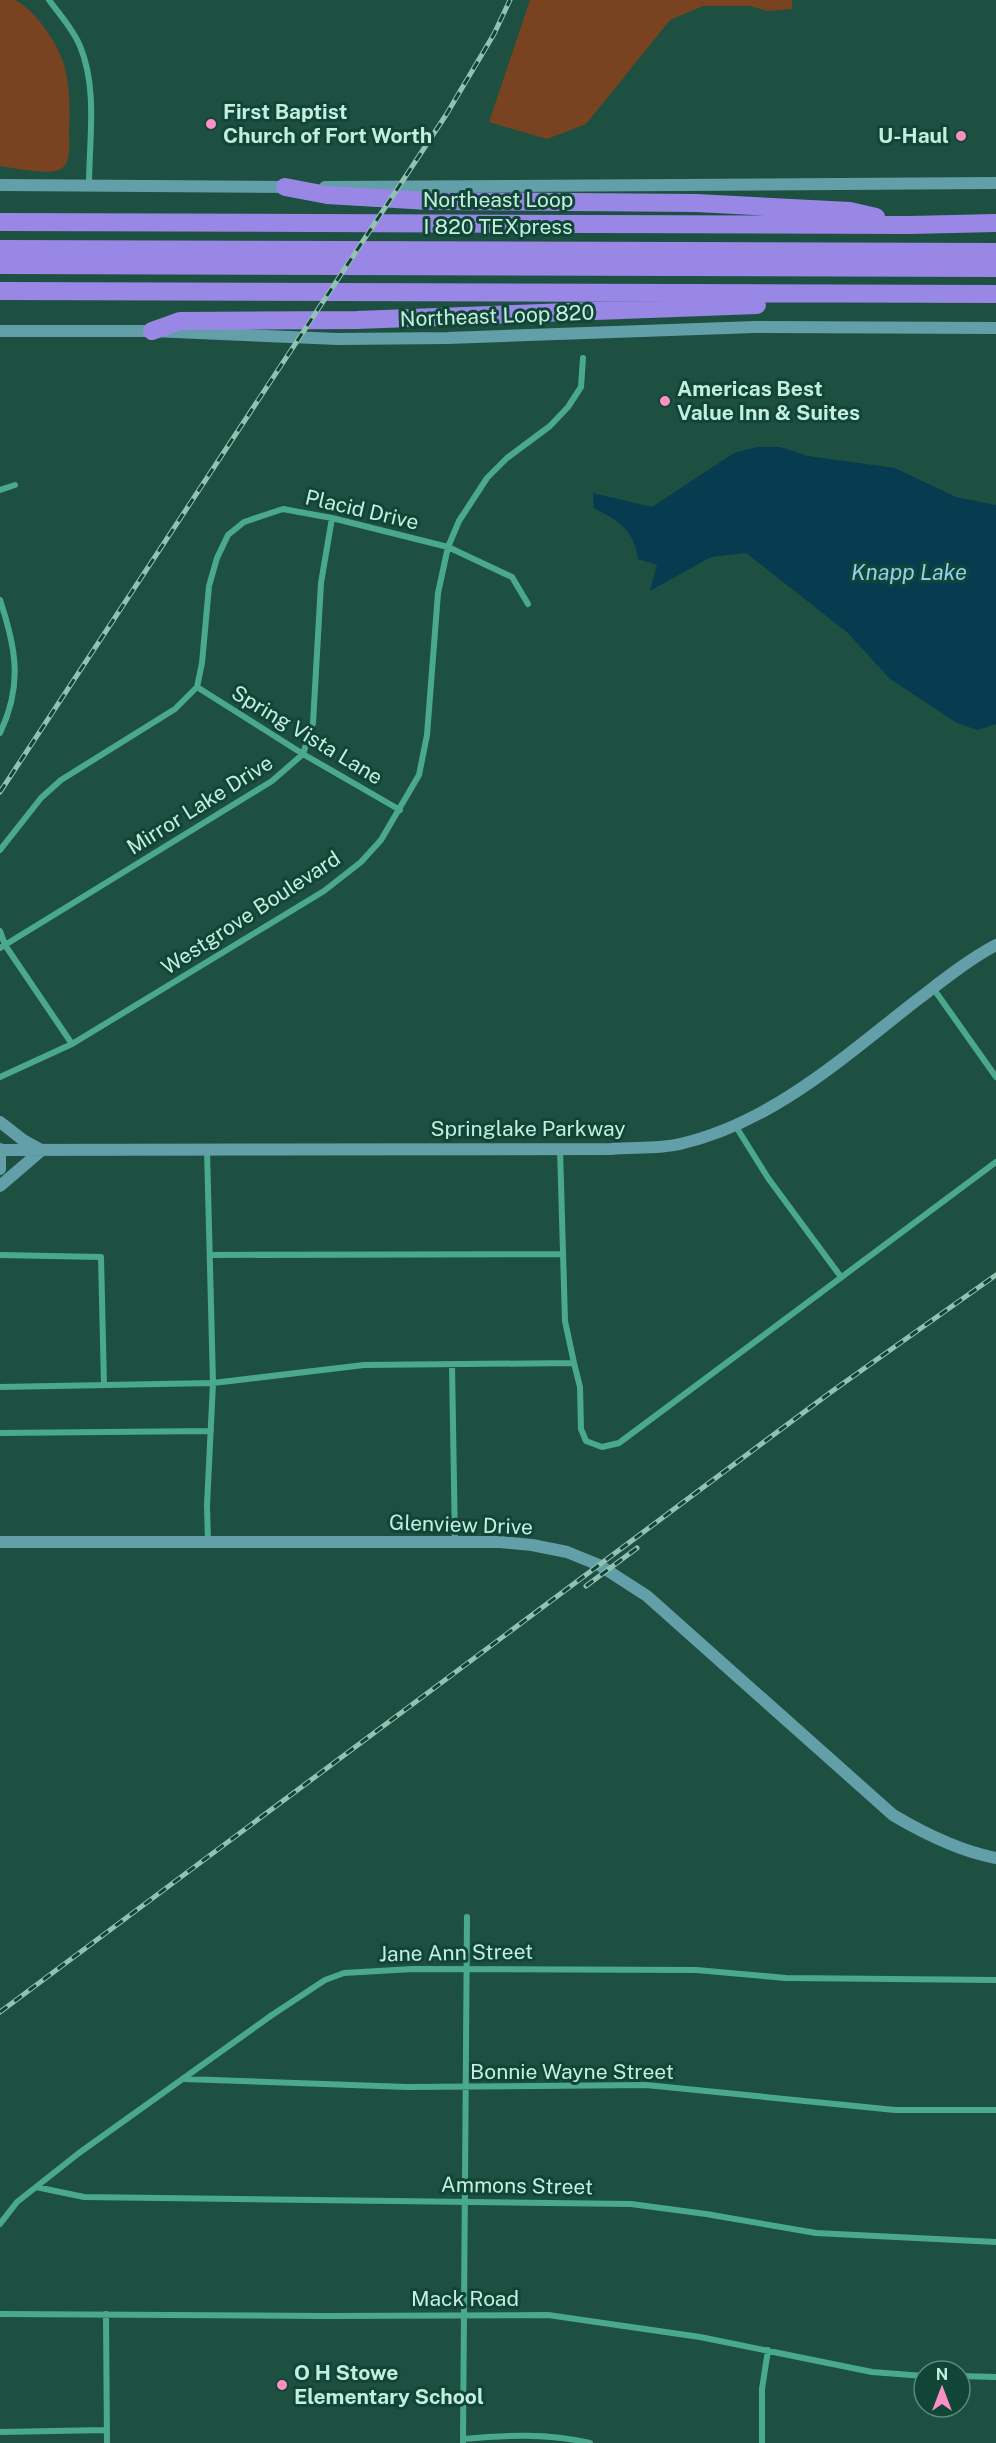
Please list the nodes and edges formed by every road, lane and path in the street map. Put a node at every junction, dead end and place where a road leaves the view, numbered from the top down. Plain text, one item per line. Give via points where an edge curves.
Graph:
1 (49, 0) edge
2 (996, 183) edge
3 (0, 185) edge
4 (89, 186) junction
5 (285, 187) junction
6 (0, 222) edge
7 (996, 223) edge
8 (910, 225) junction
9 (0, 249) edge
10 (996, 252) edge
11 (0, 265) edge
12 (996, 268) edge
13 (0, 291) edge
14 (996, 294) edge
15 (862, 295) junction
16 (996, 328) edge
17 (0, 331) edge
18 (152, 331) junction
19 (583, 358) dead end
20 (15, 485) dead end
21 (0, 490) edge
22 (332, 518) junction
23 (448, 547) junction
24 (0, 600) edge
25 (528, 604) dead end
26 (197, 687) junction
27 (0, 733) edge
28 (303, 754) junction
29 (399, 810) junction
30 (0, 850) edge
31 (0, 931) edge
32 (996, 945) edge
33 (3, 946) edge
34 (933, 988) junction
35 (72, 1044) junction
36 (0, 1077) edge
37 (996, 1077) edge
38 (0, 1122) edge
39 (735, 1125) junction
40 (560, 1149) junction
41 (0, 1150) edge
42 (42, 1150) junction
43 (207, 1150) junction
44 (996, 1162) edge
45 (0, 1169) edge
46 (0, 1186) edge
47 (562, 1254) junction
48 (0, 1255) edge
49 (210, 1255) junction
50 (841, 1277) junction
51 (574, 1363) junction
52 (452, 1365) junction
53 (213, 1383) junction
54 (104, 1385) junction
55 (0, 1387) edge
56 (211, 1431) junction
57 (0, 1433) edge
58 (0, 1542) edge
59 (208, 1542) junction
60 (455, 1542) junction
61 (996, 1857) edge
62 (467, 1917) dead end
63 (468, 1968) junction
64 (996, 1980) edge
65 (184, 2079) junction
66 (466, 2088) junction
67 (996, 2110) edge
68 (36, 2187) junction
69 (466, 2201) junction
70 (0, 2224) edge
71 (996, 2242) edge
72 (0, 2314) edge
73 (106, 2314) junction
74 (464, 2315) junction
75 (768, 2350) junction
76 (912, 2375) edge
77 (972, 2376) edge
78 (996, 2377) edge
79 (107, 2430) junction
80 (0, 2432) edge
81 (463, 2441) edge
82 (107, 2443) edge
83 (590, 2443) edge
84 (762, 2443) edge

1 - 4 street via 69,26 87,66
2 - 5 main road
3 - 4 main road
4 - 5 main road
5 - 8 highway via 327,195 429,201 696,203 838,211
6 - 8 highway, Northeast Loop
7 - 8 highway, Northeast Loop
9 - 10 highway, I 820 TEXpress
11 - 12 highway, I 820 TEXpress
13 - 15 highway
14 - 15 highway
15 - 18 highway via 841,303 357,320 180,321
16 - 18 main road, Northeast Loop 820 via 755,327 338,339
17 - 18 main road, Northeast Loop 820
19 - 23 street, Westgrove Boulevard via 581,387 568,407 487,478 459,520
20 - 21 street
22 - 23 street, Placid Drive
22 - 26 street, Placid Drive via 283,509 244,522 228,536 216,558 209,586
22 - 28 street, Mirror Lake Drive via 321,583 313,723
23 - 25 street, Placid Drive via 512,577
23 - 29 street, Westgrove Boulevard via 438,593 427,735 419,775
24 - 27 street via 13,640 15,663 13,694
26 - 28 street, Spring Vista Lane
26 - 30 street via 175,709 60,780
28 - 29 street, Spring Vista Lane
28 - 33 street, Mirror Lake Drive via 272,781
29 - 35 street, Westgrove Boulevard via 381,840 361,862 324,891
31 - 33 street
32 - 34 main road, Springlake Parkway
33 - 35 street
34 - 37 street
34 - 39 main road, Springlake Parkway via 773,1107
35 - 36 street, Westgrove Boulevard
38 - 42 main road
39 - 40 main road, Springlake Parkway via 677,1144
39 - 50 street via 768,1178
40 - 43 main road, Springlake Parkway
40 - 47 street
41 - 42 main road, Springlake Parkway
41 - 45 main road
42 - 43 main road, Springlake Parkway
42 - 46 main road
43 - 49 street
44 - 50 street
47 - 49 street
47 - 51 street via 565,1321
48 - 54 street via 101,1257
49 - 53 street
50 - 51 street via 619,1443 602,1447 586,1442
51 - 52 street
52 - 53 street via 364,1365
52 - 60 street
53 - 54 street
53 - 56 street
54 - 55 street
56 - 57 street
56 - 59 street
58 - 59 main road, Glenview Drive
59 - 60 main road, Glenview Drive
60 - 61 main road, Glenview Drive via 532,1545 567,1552 599,1565 647,1596 893,1815 950,1844
62 - 63 street
63 - 64 street, Jane Ann Street via 696,1970 786,1978
63 - 65 street, Jane Ann Street via 363,1971 333,1976
63 - 66 street
65 - 66 street, Bonnie Wayne Street
65 - 68 street, Jane Ann Street
66 - 67 street, Bonnie Wayne Street via 646,2085 895,2110
66 - 69 street
68 - 69 street, Ammons Street via 84,2198
68 - 70 street, Jane Ann Street via 17,2202
69 - 71 street, Ammons Street via 631,2204 816,2233
69 - 74 street
72 - 73 street, Mack Road
73 - 74 street, Mack Road
73 - 79 street
74 - 75 street, Mack Road via 591,2319
74 - 81 street
75 - 76 street, Mack Road via 872,2372
75 - 84 street via 762,2389
77 - 78 street
79 - 80 street
79 - 82 street
81 - 83 street via 542,2435

